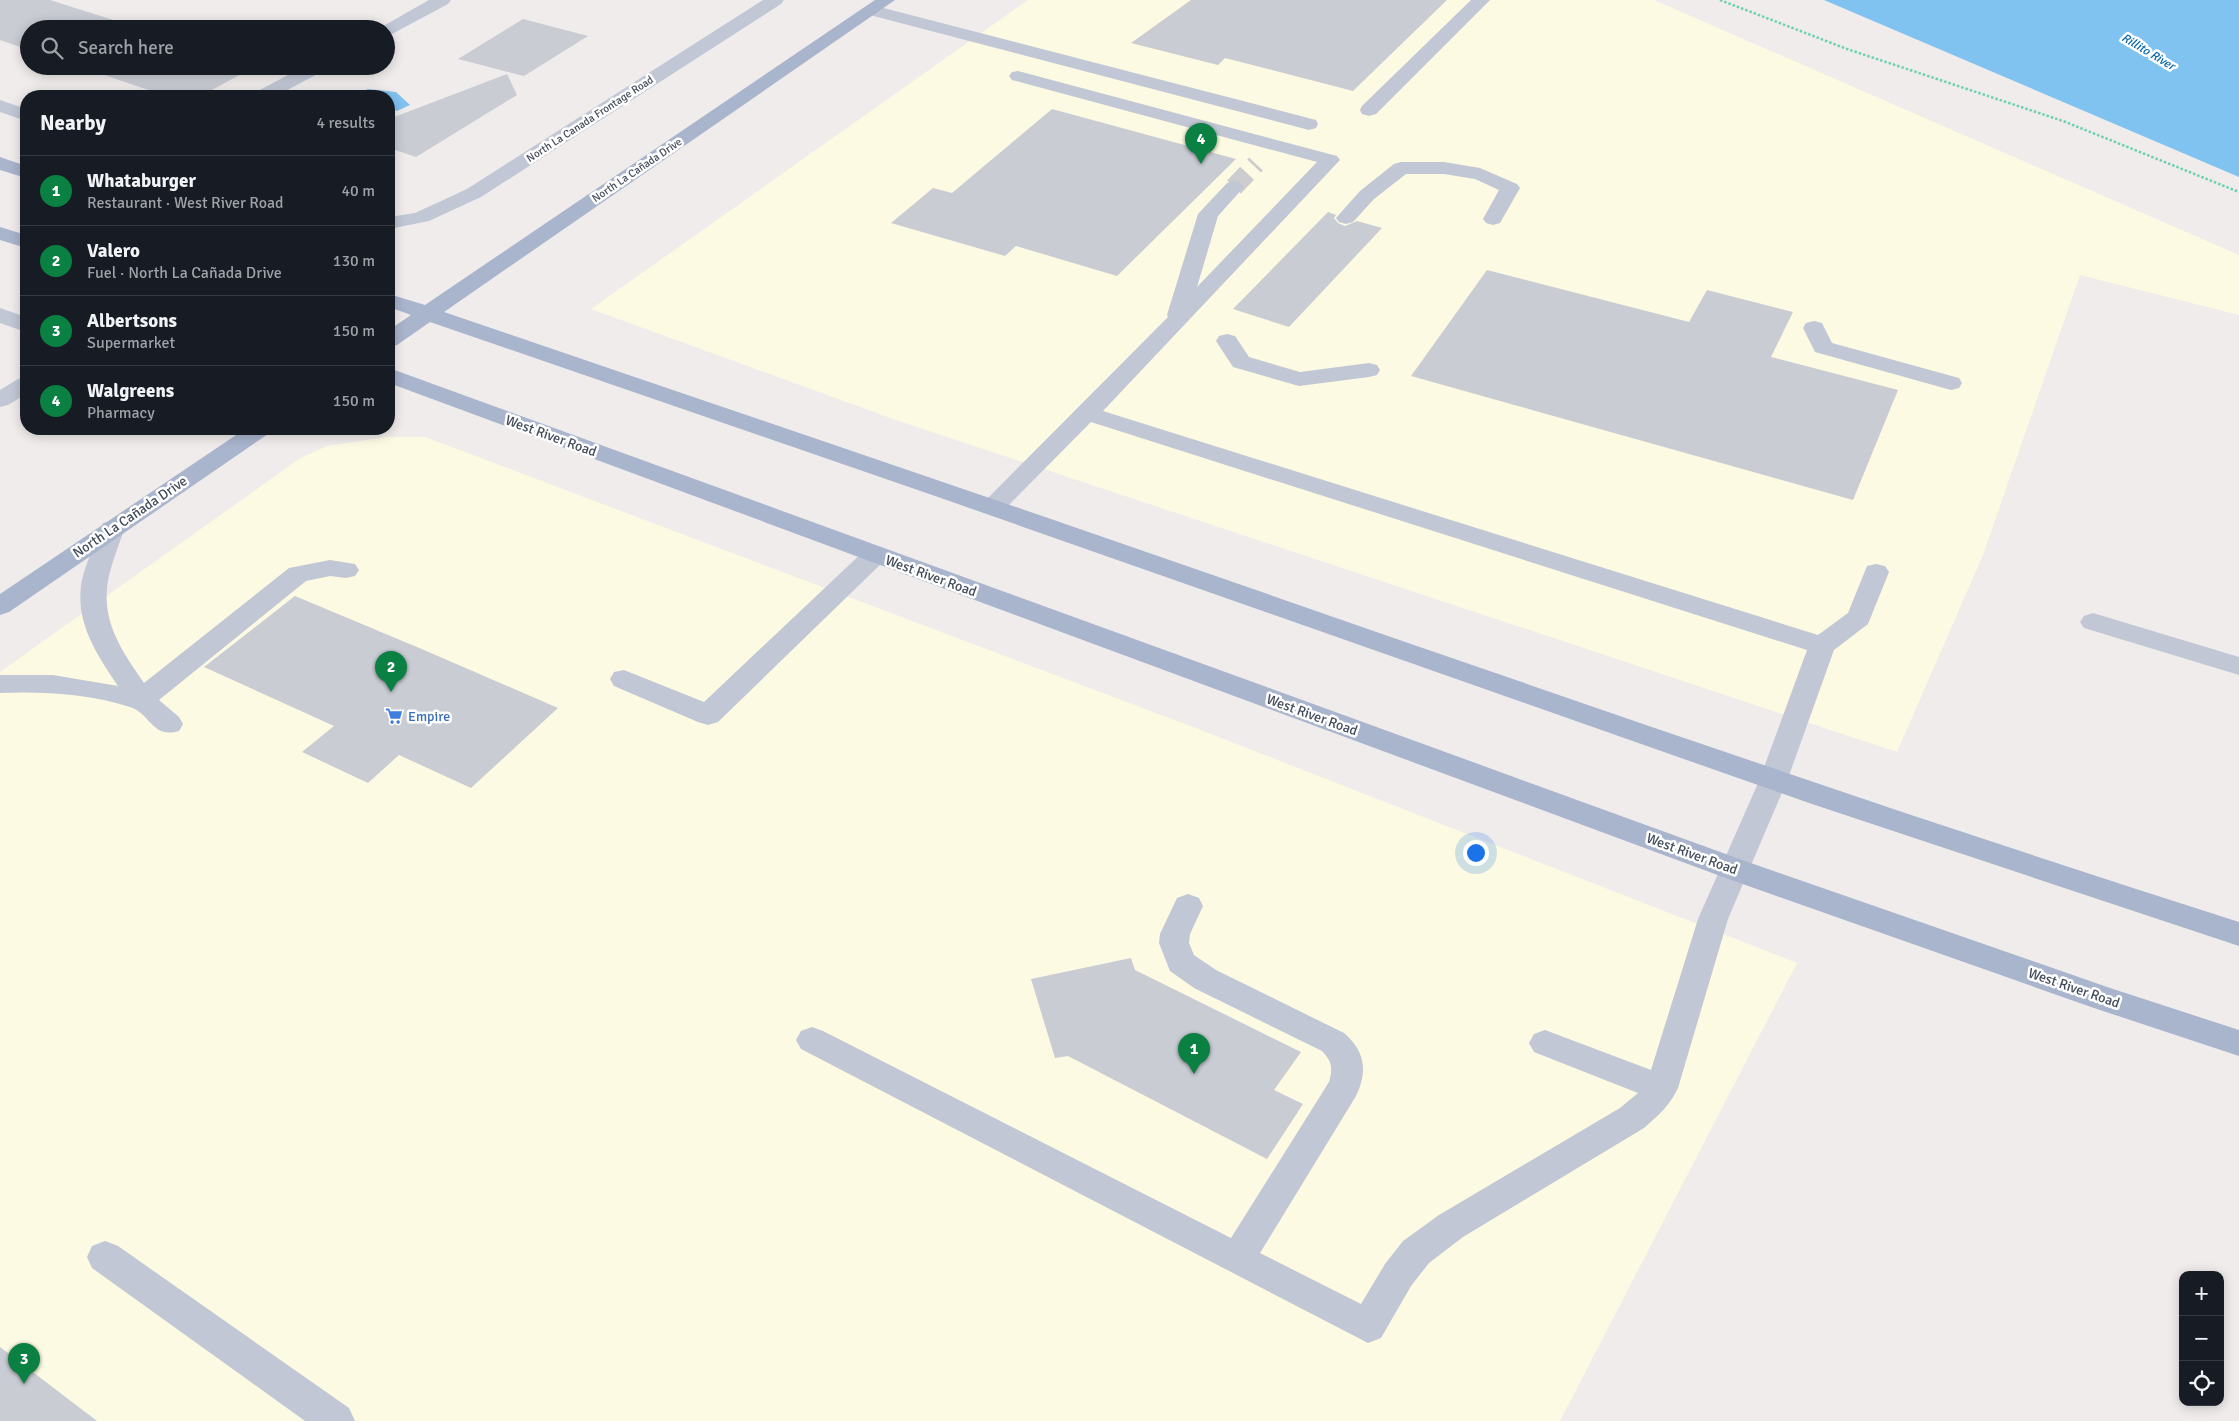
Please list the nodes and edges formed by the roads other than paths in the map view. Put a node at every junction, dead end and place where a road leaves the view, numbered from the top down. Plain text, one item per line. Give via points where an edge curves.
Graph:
1 (442, 0) edge
2 (775, 0) edge
3 (1481, 0) edge
4 (879, 5) edge
5 (395, 25) edge
6 (302, 75) edge
7 (1018, 76) dead end
8 (274, 90) edge
9 (0, 106) edge
10 (1369, 110) dead end
11 (20, 113) edge
12 (1309, 124) dead end
13 (0, 163) edge
14 (20, 170) edge
15 (1234, 187) tunnel mouth
16 (1346, 218) dead end
17 (1494, 218) dead end
18 (395, 222) edge
19 (0, 233) edge
20 (20, 240) edge
21 (395, 302) edge
22 (428, 314) junction
23 (0, 315) edge
24 (1176, 319) junction
25 (20, 323) edge
26 (1814, 328) dead end
27 (395, 336) edge
28 (1227, 341) dead end
29 (1369, 370) dead end
30 (395, 377) edge
31 (1952, 383) dead end
32 (20, 388) edge
33 (0, 400) edge
34 (1089, 414) junction
35 (251, 435) edge
36 (993, 508) junction
37 (112, 529) junction
38 (875, 555) junction
39 (346, 570) dead end
40 (1876, 572) dead end
41 (0, 606) edge
42 (2092, 622) dead end
43 (1822, 645) junction
44 (2239, 666) edge
45 (624, 679) dead end
46 (0, 684) edge
47 (140, 700) junction
48 (169, 724) dead end
49 (1773, 780) junction
50 (1734, 869) junction
51 (1188, 906) dead end
52 (2239, 934) edge
53 (812, 1040) dead end
54 (1545, 1043) dead end
55 (2239, 1043) edge
56 (1662, 1088) junction
57 (105, 1257) dead end
58 (1237, 1259) junction
59 (336, 1421) edge

1 - 5 street
2 - 18 street, North La Canada Frontage Road via 474,193 429,214
3 - 10 street
4 - 12 street
4 - 22 main road, North La Cañada Drive
6 - 8 street
7 - 24 street via 1330,160
9 - 11 street
13 - 14 main road
15 - 24 street via 1208,214
16 - 17 street via 1367,195 1401,168 1444,168 1480,174 1510,188
19 - 20 main road
21 - 22 main road
22 - 27 main road, North La Cañada Drive
22 - 36 main road
23 - 25 street
24 - 34 street
26 - 31 street via 1823,347
28 - 29 street via 1241,362 1298,379
30 - 38 main road, West River Road
32 - 33 street
34 - 36 street
34 - 43 street
35 - 37 main road, North La Cañada Drive
36 - 49 main road
37 - 41 main road, North La Cañada Drive
37 - 47 street via 95,580 93,608 100,635
38 - 45 street via 708,715
38 - 50 main road, West River Road
39 - 47 street via 330,568 298,574
40 - 43 street via 1859,618
42 - 44 street
43 - 49 street
46 - 47 street via 82,687
47 - 48 street
49 - 50 street
49 - 52 main road
50 - 55 main road, West River Road
50 - 56 street via 1713,919
51 - 58 street via 1175,934 1174,943 1181,962 1204,979 1333,1042 1343,1050 1348,1062 1344,1086
53 - 58 street
54 - 56 street
56 - 58 street via 1650,1104 1632,1118 1451,1226 1416,1252 1398,1275 1368,1326
57 - 59 street

